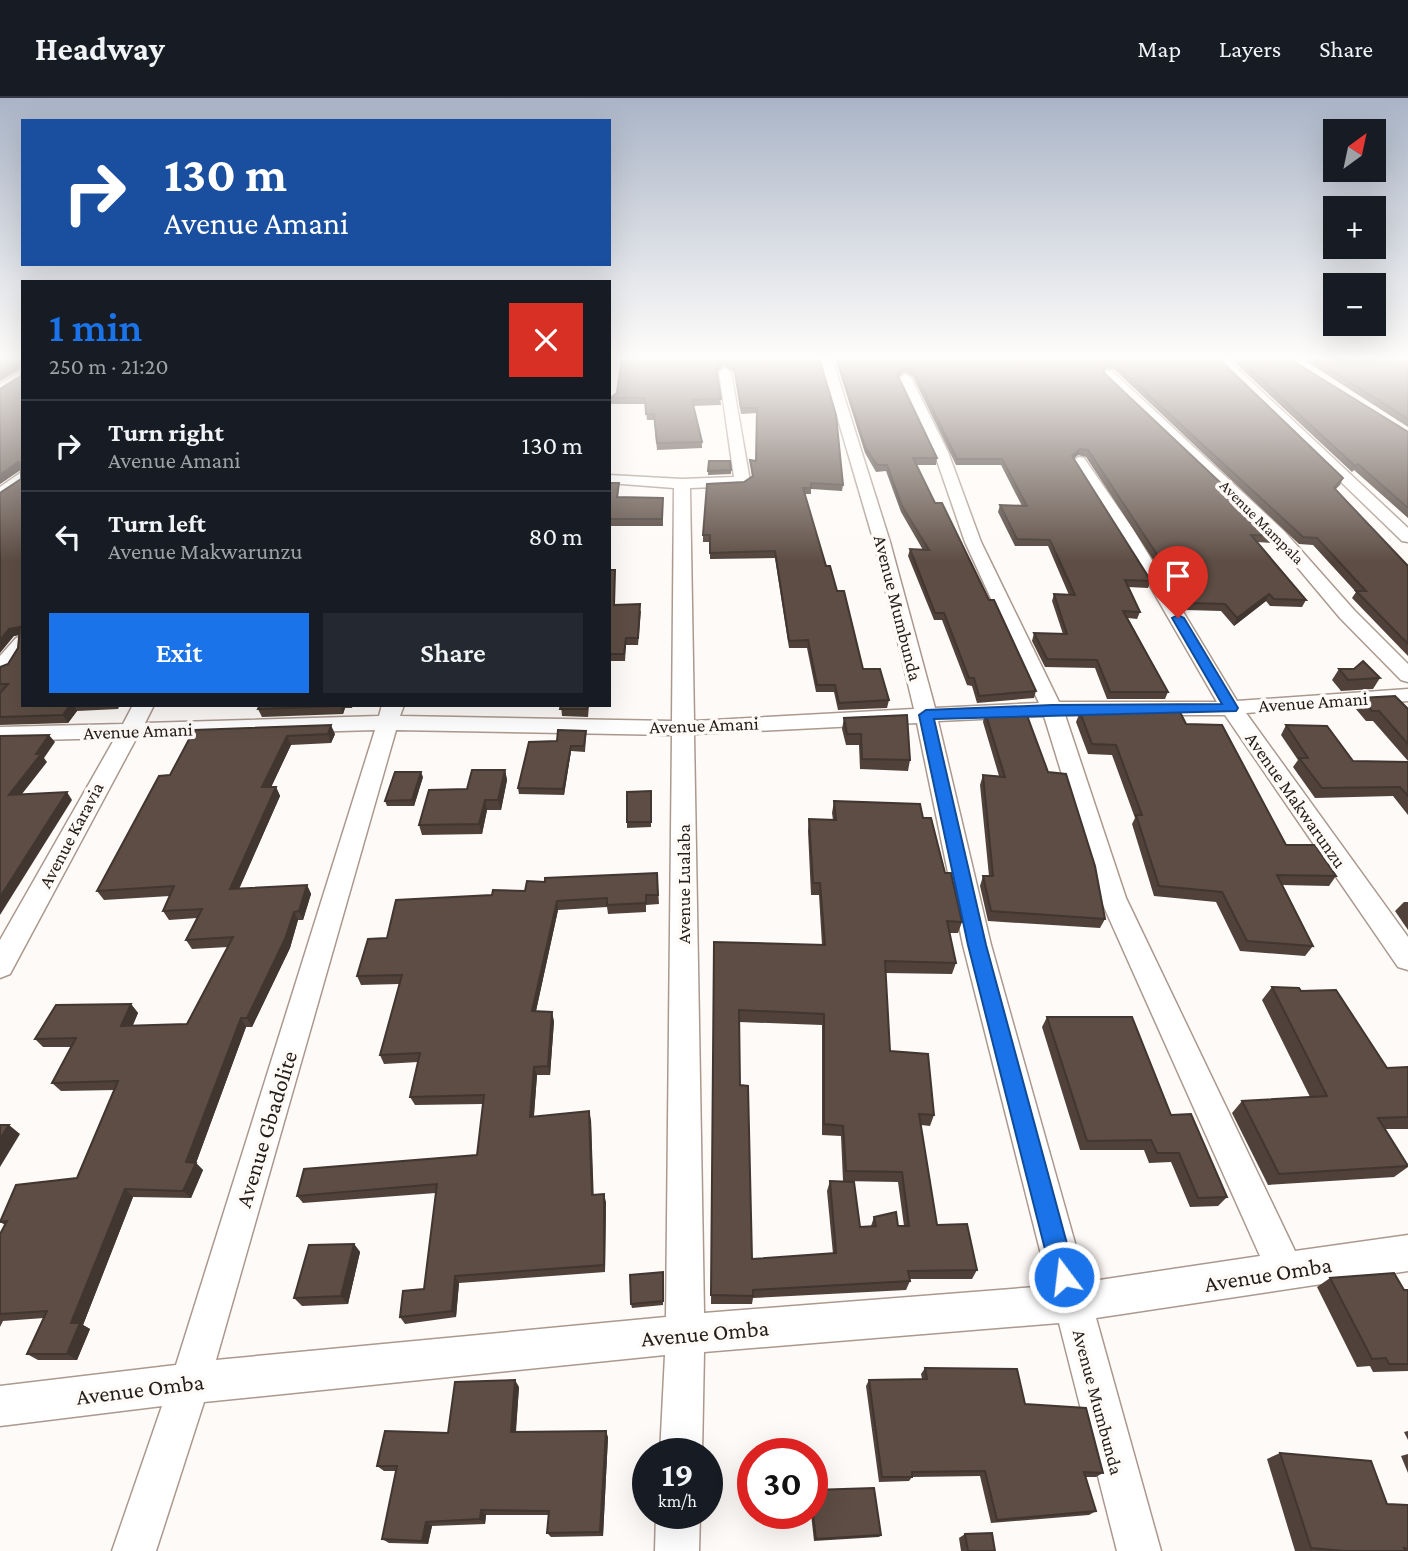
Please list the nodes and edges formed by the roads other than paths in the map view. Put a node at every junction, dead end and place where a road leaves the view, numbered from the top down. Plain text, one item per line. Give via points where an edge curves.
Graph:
1 (733, 426) edge
2 (847, 426) edge
3 (928, 426) edge
4 (1163, 426) edge
5 (1291, 426) edge
6 (1079, 461) edge
7 (21, 477) edge
8 (611, 479) edge
9 (682, 484) junction
10 (8, 489) edge
11 (1408, 537) edge
12 (21, 644) edge
13 (0, 669) edge
14 (1408, 676) edge
15 (1408, 695) edge
16 (143, 707) edge
17 (1231, 708) junction
18 (1052, 709) junction
19 (391, 714) edge
20 (926, 715) junction
21 (682, 728) junction
22 (127, 732) junction
23 (0, 734) edge
24 (1408, 959) edge
25 (0, 966) edge
26 (1408, 1253) edge
27 (1285, 1271) junction
28 (1070, 1303) junction
29 (685, 1334) junction
30 (190, 1383) junction
31 (0, 1406) edge
32 (682, 1438) edge
33 (678, 1529) edge
34 (134, 1551) edge
35 (677, 1551) edge
36 (1139, 1551) edge

1 - 9 street via 742,481
2 - 20 street, Avenue Mumbunda
3 - 18 street via 973,542
4 - 14 street, Avenue Mampala via 1278,534 1346,614
5 - 11 street
6 - 17 street, Avenue Makwarunzu via 1125,529
7 - 10 street
8 - 9 street
9 - 21 street, Avenue Lualaba
12 - 13 street
15 - 17 street, Avenue Amani
16 - 22 street, Avenue Karavia
17 - 18 street, Avenue Amani
17 - 24 street, Avenue Makwarunzu
18 - 20 street, Avenue Amani
18 - 27 street via 1113,898
19 - 21 street, Avenue Amani
19 - 22 street, Avenue Amani
19 - 30 street, Avenue Gbadolite
20 - 21 street, Avenue Amani
20 - 28 street, Avenue Mumbunda via 977,945
21 - 29 street, Avenue Lualaba
22 - 23 street, Avenue Amani
22 - 25 street, Avenue Karavia
26 - 27 street, Avenue Omba
27 - 28 street, Avenue Omba
28 - 29 street, Avenue Omba
28 - 36 street, Avenue Mumbunda
29 - 30 street, Avenue Omba
29 - 32 street, Avenue Lualaba
30 - 31 street, Avenue Omba
30 - 34 street, Avenue Gbadolite
33 - 35 street

